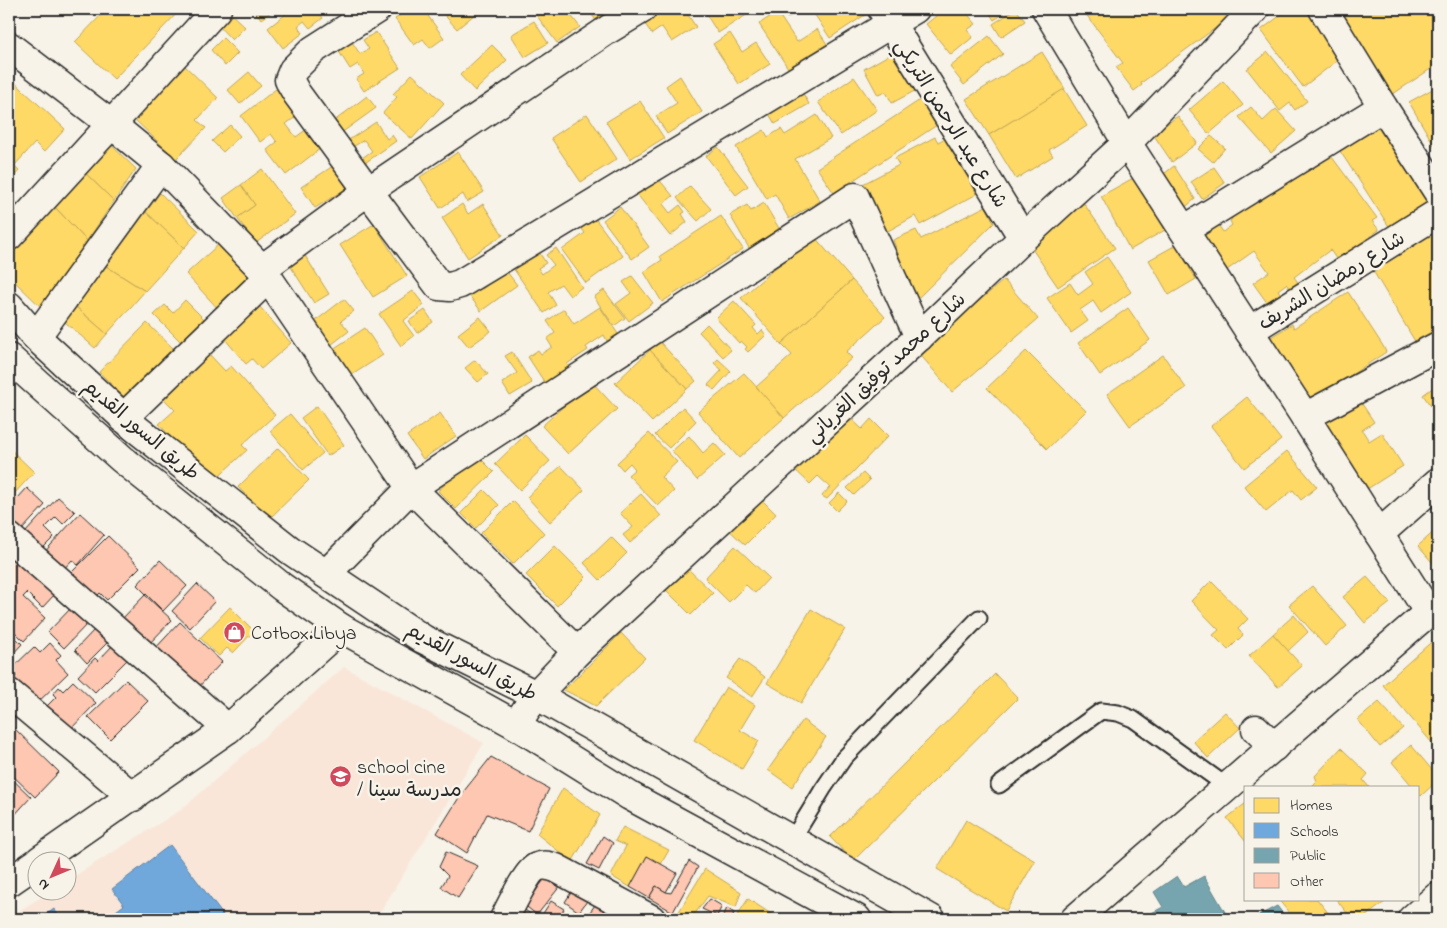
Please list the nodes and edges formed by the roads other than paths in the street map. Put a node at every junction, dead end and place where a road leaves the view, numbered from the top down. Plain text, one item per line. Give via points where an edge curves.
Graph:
1 (217, 9) edge
2 (377, 9) edge
3 (642, 9) edge
4 (915, 9) edge
5 (1046, 9) edge
6 (1255, 9) edge
7 (1323, 9) edge
8 (886, 16) edge
9 (9, 46) edge
10 (1383, 107) junction
11 (111, 124) junction
12 (1127, 143) junction
13 (160, 165) junction
14 (368, 191) junction
15 (1438, 192) edge
16 (1438, 214) edge
17 (1184, 230) junction
18 (9, 236) edge
19 (1024, 238) junction
20 (265, 273) junction
21 (9, 306) edge
22 (1249, 331) junction
23 (36, 337) junction
24 (919, 337) junction
25 (1438, 346) edge
26 (9, 358) edge
27 (1305, 416) junction
28 (124, 418) junction
29 (1438, 482) edge
30 (411, 488) junction
31 (1379, 534) junction
32 (9, 537) edge
33 (326, 574) junction
34 (1434, 608) edge
35 (979, 618) dead end
36 (342, 628) junction
37 (577, 652) junction
38 (9, 693) edge
39 (536, 695) junction
40 (516, 725) junction
41 (228, 729) junction
42 (999, 785) dead end
43 (1228, 787) junction
44 (133, 797) junction
45 (792, 840) junction
46 (55, 850) edge
47 (28, 868) edge
48 (10, 879) edge
49 (1438, 896) edge
50 (504, 919) edge
51 (651, 919) edge
52 (857, 919) edge
53 (931, 919) edge
54 (1075, 919) edge
55 (1412, 919) edge

1 - 11 street
2 - 14 street via 313,50 293,70 289,80
3 - 14 street
4 - 8 street
5 - 12 street
6 - 12 street, شارع محمد توفيق الغرياني
7 - 10 street
8 - 14 street via 460,284 439,286
8 - 19 street, شارع عبد الرحمن التريكي
9 - 11 street
10 - 15 street
10 - 17 street
11 - 13 street
11 - 18 street
12 - 17 street
12 - 19 street, شارع محمد توفيق الغرياني
13 - 20 street
13 - 23 street
14 - 20 street
16 - 22 street, شارع رمضان الشريف
17 - 22 street
19 - 24 street, شارع محمد توفيق الغرياني
20 - 28 street
20 - 30 street
21 - 23 street, طريق السور القديم
22 - 27 street
23 - 28 street, طريق السور القديم
24 - 30 street via 855,197
24 - 37 street, شارع محمد توفيق الغرياني
25 - 27 street
26 - 36 street, طريق السور القديم via 122,459 282,587
27 - 31 street
28 - 33 street, طريق السور القديم via 290,550
29 - 31 street
30 - 33 street
30 - 37 street
31 - 34 street
32 - 41 street
33 - 39 street, طريق السور القديم via 423,639
34 - 43 street via 1265,738
35 - 45 lane via 844,758
36 - 40 street, طريق السور القديم
36 - 41 street
37 - 39 street, شارع محمد توفيق الغرياني
38 - 44 street
39 - 40 street, شارع محمد توفيق الغرياني
39 - 45 street, طريق السور القديم
40 - 52 street, طريق السور القديم via 630,796
41 - 44 street
42 - 43 lane via 1101,711 1133,719
43 - 54 street
44 - 46 street
45 - 53 street, طريق السور القديم
47 - 48 street
49 - 55 street
50 - 51 street via 529,874 535,867 543,865 556,868

